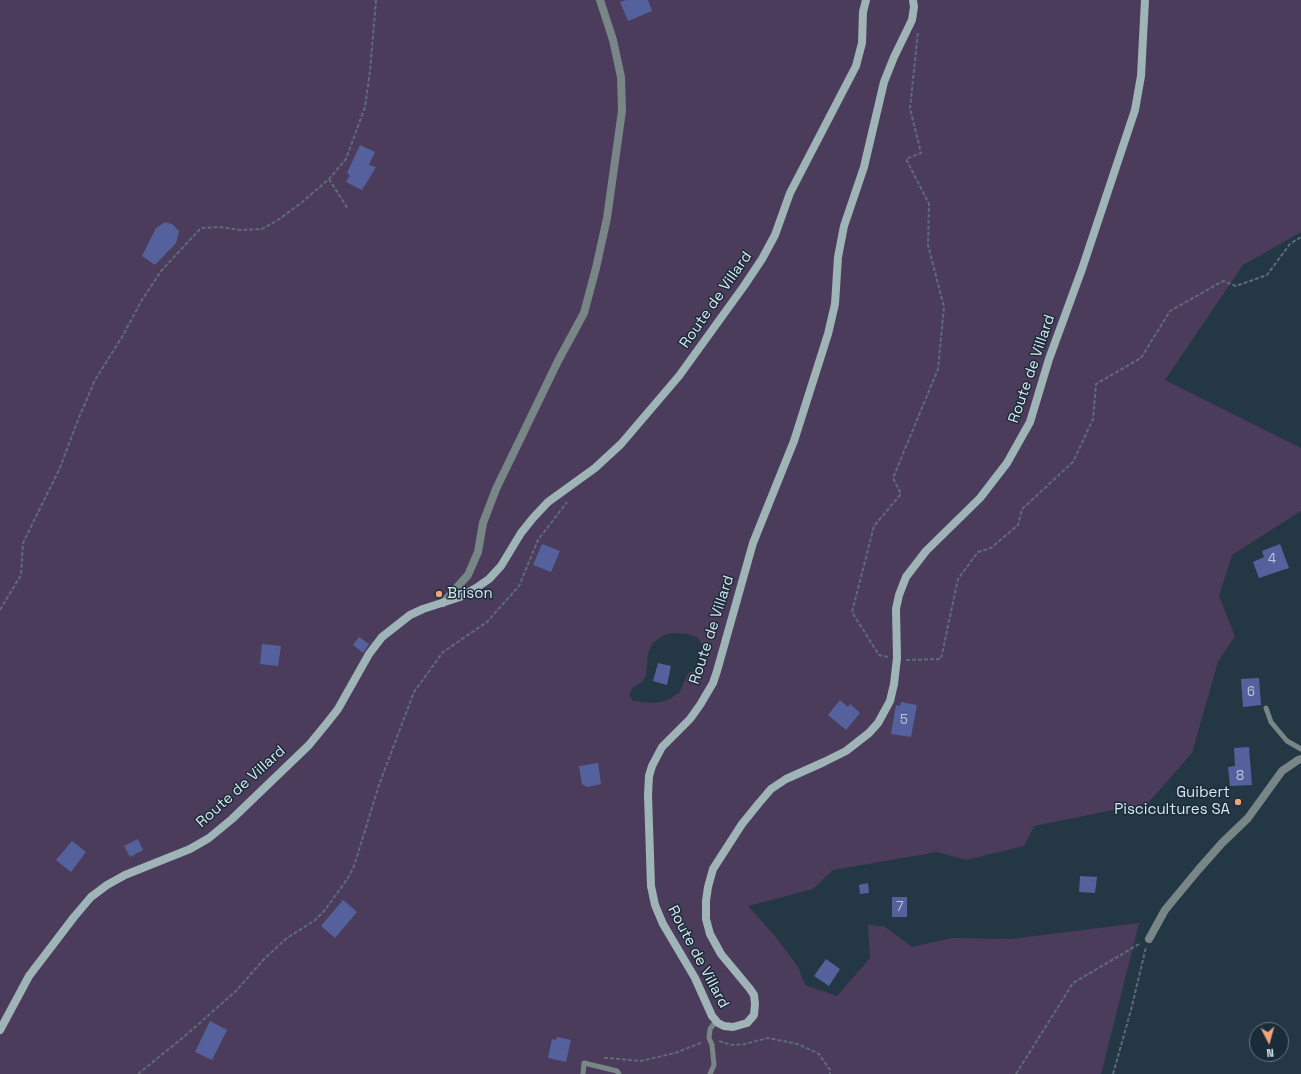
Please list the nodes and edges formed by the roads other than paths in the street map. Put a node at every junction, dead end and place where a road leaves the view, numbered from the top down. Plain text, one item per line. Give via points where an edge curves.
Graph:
1 (600, 0) edge
2 (866, 0) edge
3 (913, 0) edge
4 (1145, 0) edge
5 (443, 602) junction
6 (1266, 708) dead end
7 (1301, 749) edge
8 (1301, 759) edge
9 (1149, 939) road end
10 (716, 1021) junction
11 (0, 1030) edge
12 (582, 1074) edge
13 (619, 1074) edge
14 (710, 1074) edge

1 - 5 street, Route de Villard via 613,40 621,77 622,111 607,218 596,268 584,313 496,489 482,523 478,552 468,575
2 - 5 street, Route de Villard via 862,43 856,66 792,188 771,243 744,286 679,376 621,444 595,468 540,510 489,579 469,593
3 - 10 street, Route de Villard via 910,26 884,82 864,167 844,226 838,257 835,304 826,340 794,441 753,543 717,671 700,705 662,747 649,776 648,811 653,896 663,924 695,978
4 - 10 street, Route de Villard via 1141,76 1135,110 1030,422 1007,463 980,498 926,551 906,577 896,609 897,658 894,684 883,716 874,728 846,751 786,779 771,790 742,824 713,869 706,901 706,919 710,934 720,954 754,995 755,1004 751,1020 742,1025 733,1027
5 - 11 street, Route de Villard via 410,615 382,637 369,654 338,709 309,745 232,819 209,838 190,849 115,880 91,897 29,976
6 - 7 lane via 1271,722 1287,741
8 - 9 street via 1282,771 1248,818 1199,869 1165,910
10 - 14 lane via 710,1029 714,1066
12 - 13 lane via 584,1063 617,1071

